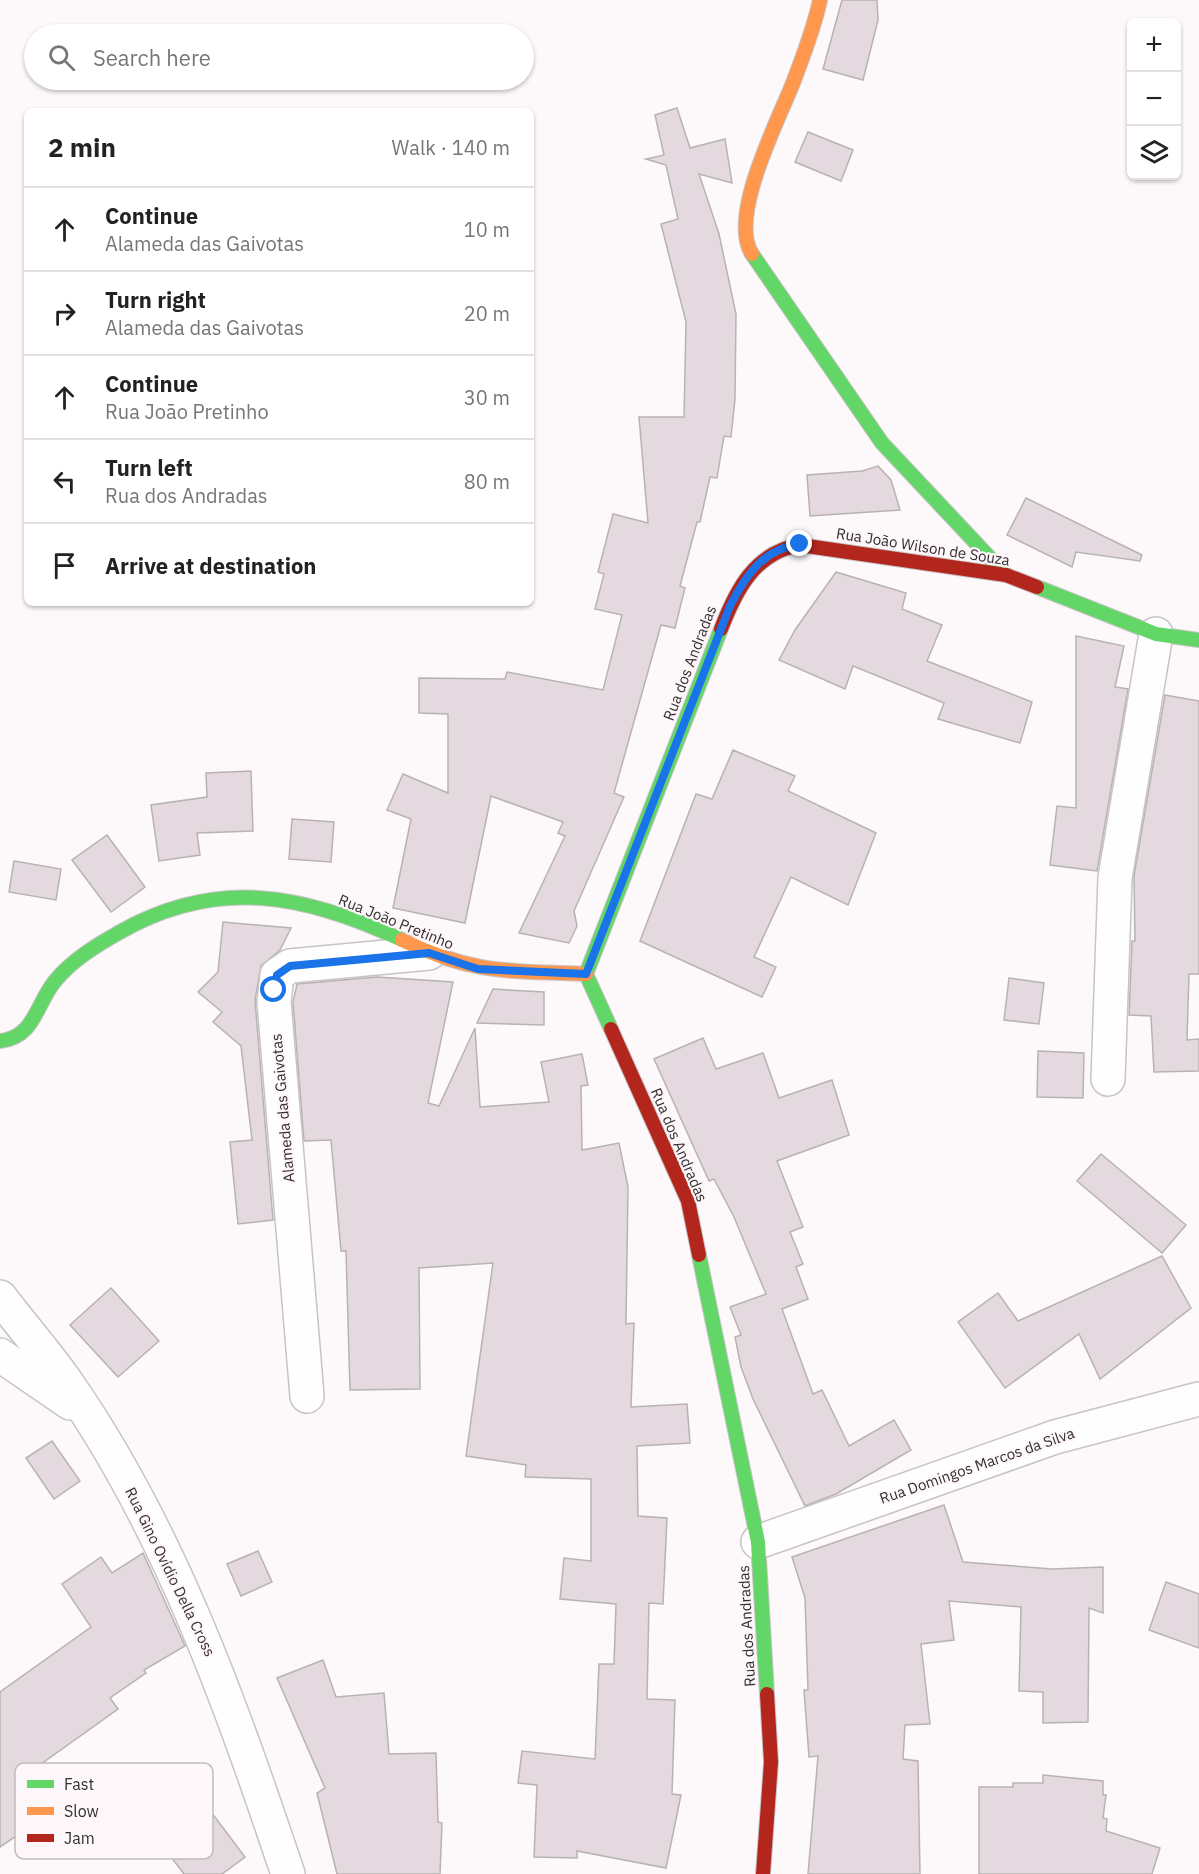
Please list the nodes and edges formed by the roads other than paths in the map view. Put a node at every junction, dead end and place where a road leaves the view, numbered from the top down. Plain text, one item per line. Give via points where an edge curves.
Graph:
1 (820, 0) edge
2 (811, 544) joint
3 (1006, 575) junction
4 (1156, 634) junction
5 (1199, 640) edge
6 (429, 953) junction
7 (586, 974) junction
8 (0, 1041) edge
9 (1108, 1079) dead end
10 (0, 1297) edge
11 (0, 1355) edge
12 (307, 1396) dead end
13 (1199, 1400) edge
14 (86, 1414) junction
15 (758, 1542) junction
16 (288, 1874) edge
17 (763, 1874) edge

1 - 3 street via 792,85 756,170 745,224 749,250 882,443
2 - 3 street, Rua João Wilson de Souza
2 - 7 street, Rua dos Andradas via 780,548 765,557 737,593
3 - 4 street, Rua João Wilson de Souza
4 - 5 street, Rua João Wilson de Souza
4 - 9 street via 1115,878
6 - 7 street, Rua João Pretinho via 478,969
6 - 8 street, Rua João Pretinho via 372,928 278,900 201,900 172,907 136,923 76,962 49,987 21,1037
6 - 12 street, Alameda das Gaivotas via 290,966 277,975 274,1002
7 - 15 street, Rua dos Andradas via 688,1201
10 - 14 street, Rua Gino Ovídio Della Cross
11 - 14 street
13 - 15 street, Rua Domingos Marcos da Silva via 1055,1437
14 - 16 street, Rua Gino Ovídio Della Cross via 157,1539 217,1671
15 - 17 street, Rua dos Andradas via 771,1762

